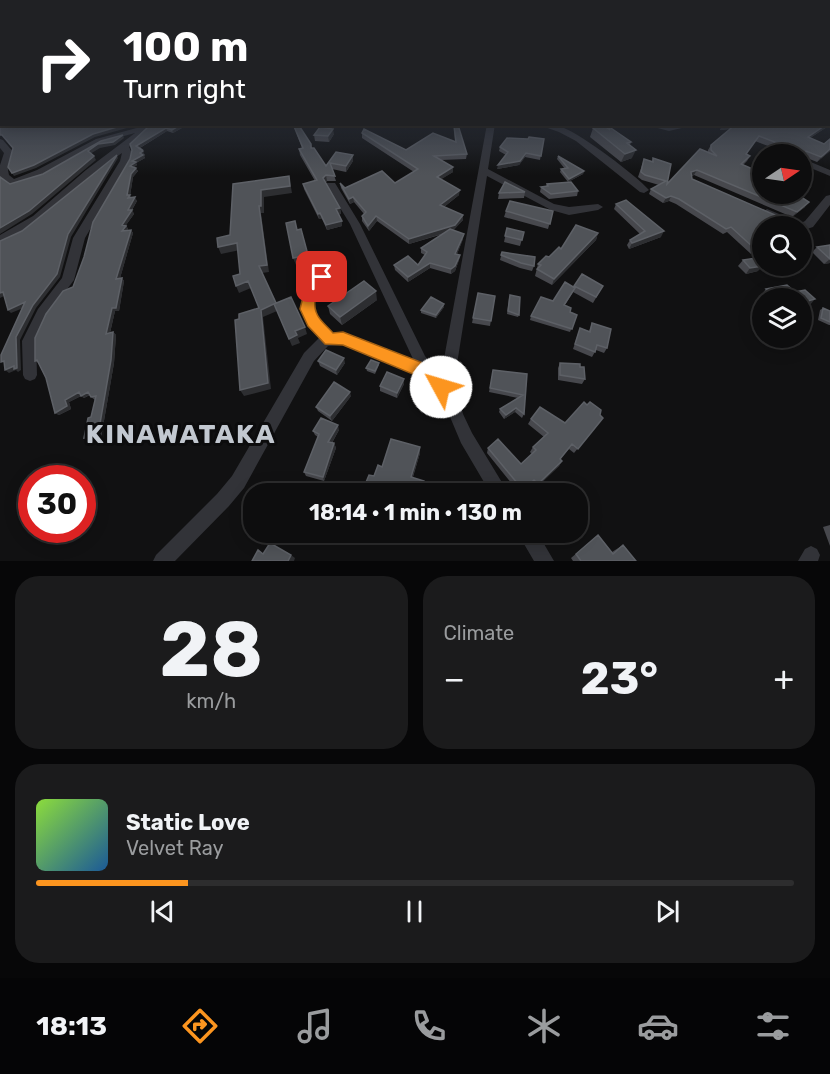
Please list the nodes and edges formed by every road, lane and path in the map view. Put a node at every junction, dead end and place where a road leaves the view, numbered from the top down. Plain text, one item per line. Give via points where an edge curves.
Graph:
1 (491, 126) edge
2 (547, 126) edge
3 (658, 126) edge
4 (682, 126) edge
5 (147, 127) edge
6 (0, 142) edge
7 (125, 148) junction
8 (812, 166) edge
9 (483, 170) junction
10 (830, 173) edge
11 (331, 185) dead end
12 (644, 190) dead end
13 (830, 198) edge
14 (598, 207) dead end
15 (760, 210) edge
16 (774, 216) edge
17 (812, 220) edge
18 (0, 239) edge
19 (316, 292) dead end
20 (330, 339) junction
21 (430, 374) junction
22 (30, 375) dead end
23 (451, 401) junction
24 (494, 483) edge
25 (533, 543) edge
26 (162, 561) edge
27 (545, 561) edge

1 - 9 street
2 - 12 street via 579,139
3 - 4 street
5 - 6 street via 96,142 34,175 12,182 4,176 9,153
5 - 7 street
7 - 18 street via 89,172 36,222
7 - 22 street via 125,161 79,238 68,280 42,313 29,340
8 - 10 street
9 - 14 street via 551,207 569,211
9 - 23 street via 450,364
11 - 21 street via 355,224 410,342
13 - 17 street
15 - 16 street
19 - 20 street via 309,297 307,309 313,322
20 - 21 street via 343,339
20 - 26 street via 309,357 238,482
21 - 23 street
23 - 24 street via 466,436
25 - 27 street

